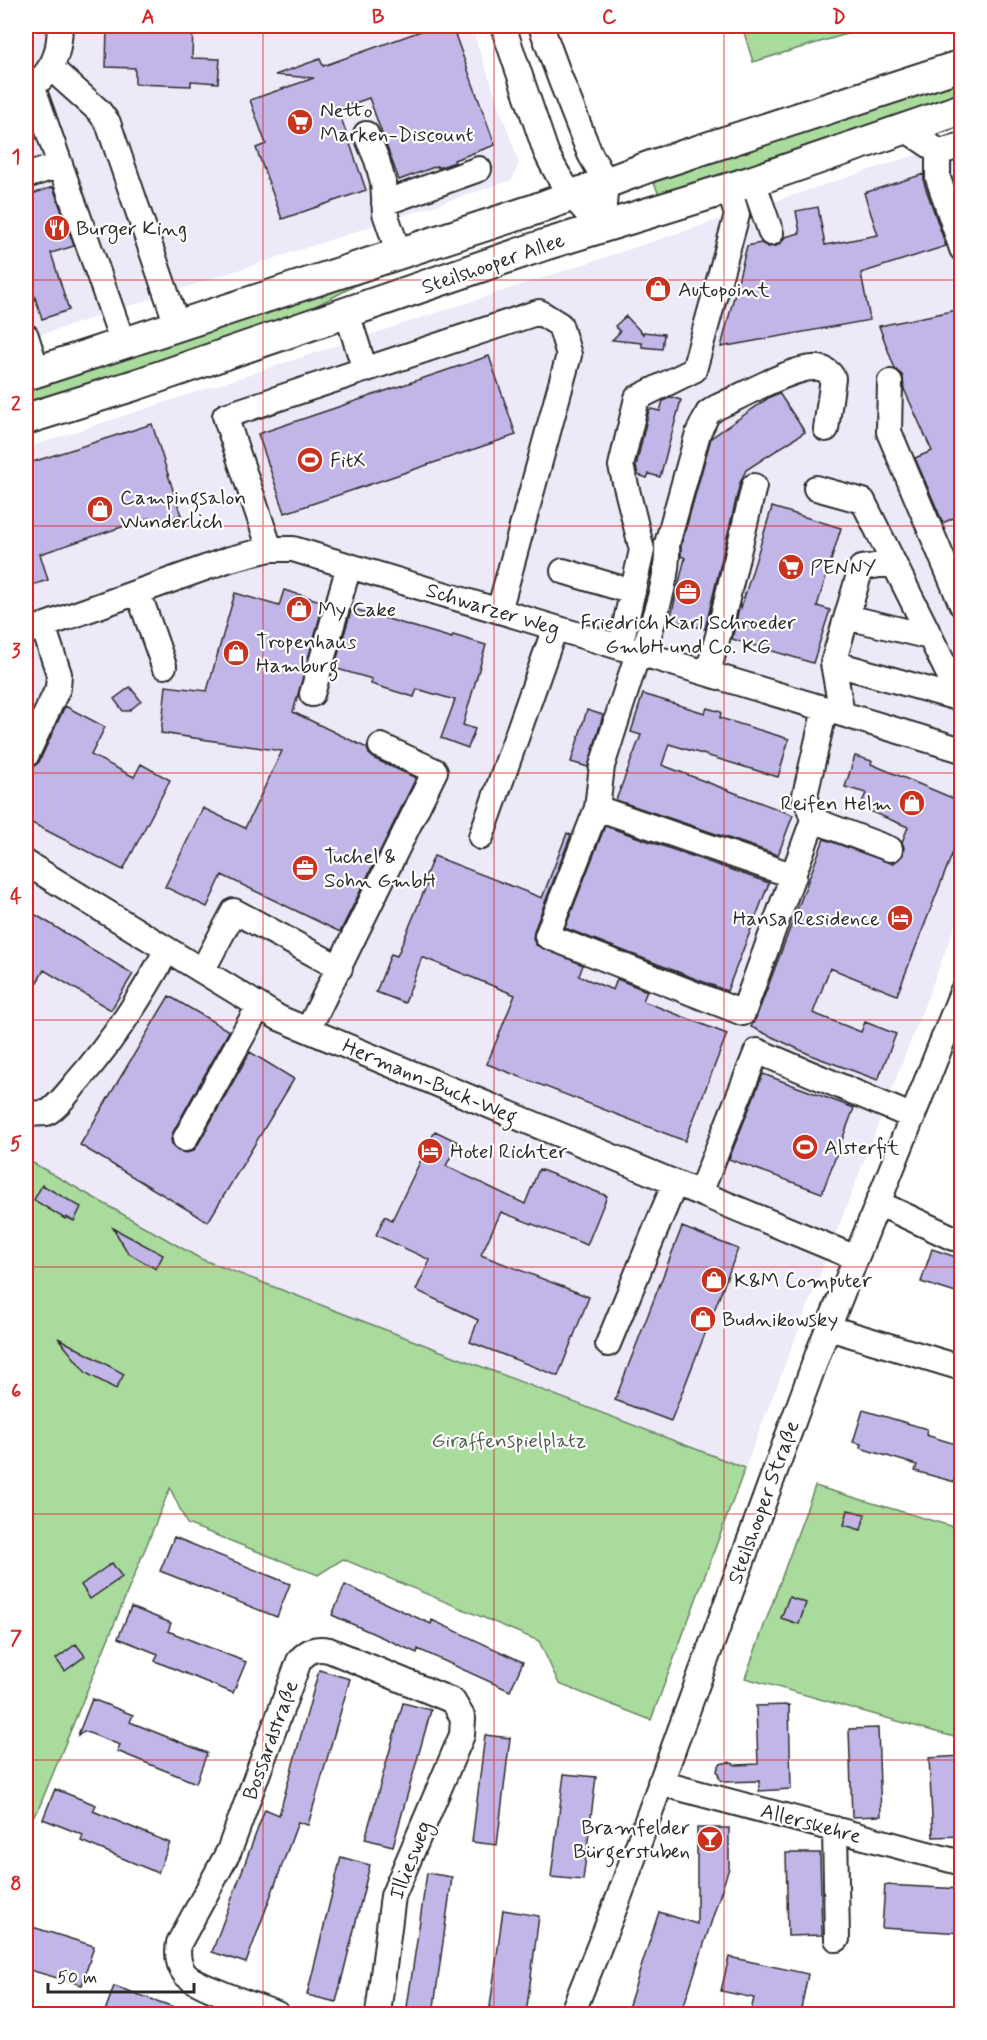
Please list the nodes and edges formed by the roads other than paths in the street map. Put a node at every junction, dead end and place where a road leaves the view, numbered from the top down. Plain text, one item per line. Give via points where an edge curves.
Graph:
1 (60, 26) edge
2 (503, 26) edge
3 (541, 26) edge
4 (962, 65) edge
5 (51, 68) junction
6 (29, 89) edge
7 (962, 109) edge
8 (905, 129) junction
9 (366, 134) dead end
10 (962, 145) edge
11 (938, 151) junction
12 (60, 165) junction
13 (479, 169) dead end
14 (26, 176) edge
15 (606, 182) junction
16 (741, 185) junction
17 (571, 196) junction
18 (384, 202) junction
19 (602, 228) junction
20 (771, 233) dead end
21 (962, 249) edge
22 (399, 254) junction
23 (347, 313) junction
24 (177, 325) junction
25 (26, 336) edge
26 (123, 343) junction
27 (365, 370) junction
28 (31, 373) edge
29 (890, 382) dead end
30 (26, 419) edge
31 (826, 429) dead end
32 (754, 486) dead end
33 (816, 488) dead end
34 (270, 549) junction
35 (893, 563) junction
36 (349, 566) junction
37 (563, 571) dead end
38 (138, 592) junction
39 (633, 592) junction
40 (962, 605) edge
41 (499, 611) junction
42 (847, 617) junction
43 (555, 628) junction
44 (34, 629) edge
45 (930, 638) junction
46 (634, 651) junction
47 (833, 663) junction
48 (164, 666) dead end
49 (708, 673) junction
50 (312, 694) dead end
51 (834, 711) junction
52 (381, 746) dead end
53 (962, 750) edge
54 (26, 756) edge
55 (597, 808) junction
56 (813, 820) junction
57 (481, 837) dead end
58 (890, 849) dead end
59 (26, 863) edge
60 (794, 876) junction
61 (167, 950) junction
62 (340, 968) junction
63 (202, 971) junction
64 (962, 992) edge
65 (259, 1006) junction
66 (308, 1030) junction
67 (26, 1114) edge
68 (913, 1117) junction
69 (186, 1139) dead end
70 (675, 1183) junction
71 (700, 1193) junction
72 (878, 1203) junction
73 (953, 1238) dead end
74 (856, 1258) junction
75 (829, 1328) junction
76 (609, 1344) dead end
77 (962, 1368) edge
78 (460, 1711) joint
79 (660, 1783) junction
80 (835, 1830) junction
81 (962, 1863) edge
82 (837, 1939) dead end
83 (277, 2014) edge
84 (378, 2014) edge
85 (572, 2014) edge

1 - 5 street
2 - 17 street via 546,152
3 - 15 street via 590,154
4 - 15 main road, Steilshooper Allee
5 - 6 street
5 - 24 street via 108,123
6 - 12 street
7 - 8 main road, Steilshooper Allee
8 - 11 street
8 - 16 main road, Steilshooper Allee
9 - 18 street via 383,182
10 - 11 street
11 - 21 street via 938,178
12 - 14 street
12 - 26 street
13 - 18 street
15 - 17 main road, Steilshooper Allee
15 - 19 street
16 - 19 main road, Steilshooper Allee
16 - 20 street
16 - 39 street via 737,215 694,370 637,398 621,466 642,550
17 - 19 street
17 - 22 main road, Steilshooper Allee
18 - 22 street
19 - 23 main road, Steilshooper Allee
22 - 24 main road, Steilshooper Allee
23 - 27 street
23 - 30 main road, Steilshooper Allee
24 - 26 main road, Steilshooper Allee
25 - 28 street
26 - 28 main road, Steilshooper Allee
27 - 34 street via 225,416
27 - 41 street via 539,312 560,325 568,355
29 - 40 street via 889,432
31 - 46 street via 833,378 815,367 795,371 708,413 698,433 667,544 666,574
32 - 49 street
33 - 35 street via 862,501
34 - 36 street, Schwarzer Weg via 293,549
34 - 38 street, Schwarzer Weg
35 - 42 street via 861,568
35 - 45 street
36 - 41 street, Schwarzer Weg
36 - 50 street
37 - 39 street
38 - 44 street, Schwarzer Weg
38 - 48 street
39 - 46 street
41 - 43 street, Schwarzer Weg
42 - 45 street
42 - 47 street
43 - 46 street, Schwarzer Weg
43 - 57 street
44 - 54 street via 59,674 58,688
45 - 47 street via 961,699
46 - 49 street, Schwarzer Weg
46 - 55 street via 602,766
47 - 51 street
49 - 51 street, Schwarzer Weg
51 - 53 street, Schwarzer Weg
51 - 56 street via 805,795
52 - 62 street via 435,771
55 - 60 street
55 - 60 street via 547,936 743,1013
56 - 58 street
56 - 60 street
59 - 61 street, Hermann-Buck-Weg
61 - 63 street, Hermann-Buck-Weg
61 - 67 street via 110,1043 84,1075 47,1113
62 - 63 street via 234,911
62 - 66 street
63 - 65 street, Hermann-Buck-Weg
64 - 68 street, Steilshooper Straße
65 - 66 street, Hermann-Buck-Weg
65 - 69 street
66 - 70 street, Hermann-Buck-Weg
68 - 71 street via 757,1051
68 - 72 street, Steilshooper Straße
70 - 71 street, Hermann-Buck-Weg
70 - 76 street
71 - 74 street, Hermann-Buck-Weg
72 - 73 street
72 - 74 street, Steilshooper Straße
74 - 75 street, Steilshooper Straße
75 - 77 street
75 - 79 street, Steilshooper Straße
78 - 83 street, Bossardstraße via 453,1701 329,1650 316,1649 299,1661 229,1851 179,1942 178,1959 193,1981
78 - 84 street, Illiesweg via 462,1735 393,1896
79 - 80 street, Allerskehre
79 - 85 street, Steilshooper Straße
80 - 81 street, Allerskehre
80 - 82 street

